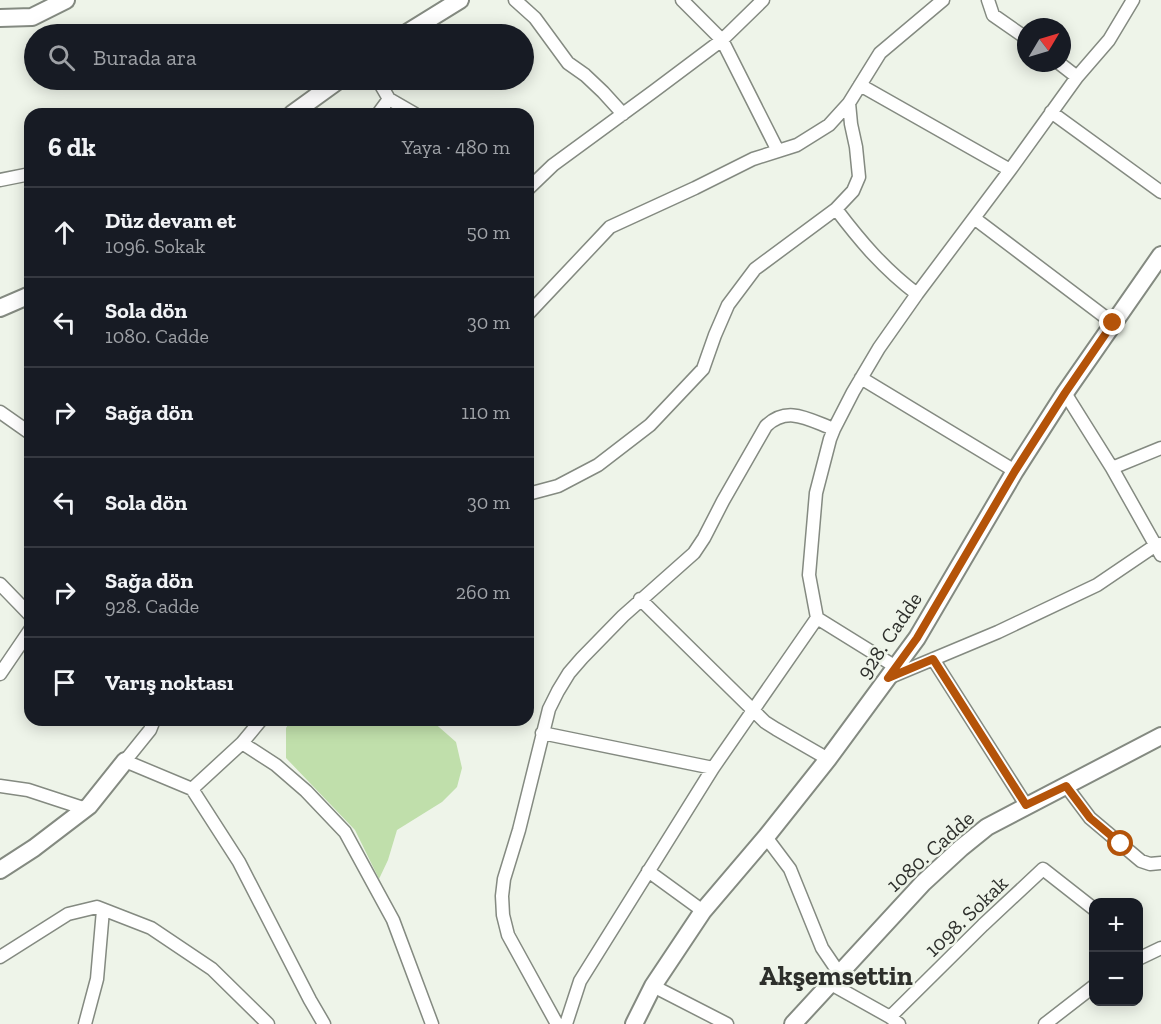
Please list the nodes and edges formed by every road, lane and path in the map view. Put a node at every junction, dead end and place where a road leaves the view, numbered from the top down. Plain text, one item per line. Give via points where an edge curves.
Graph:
1 (66, 0) edge
2 (460, 0) edge
3 (515, 0) edge
4 (682, 0) edge
5 (763, 0) edge
6 (943, 0) edge
7 (988, 0) edge
8 (1133, 0) edge
9 (0, 18) edge
10 (421, 24) edge
11 (1017, 32) edge
12 (722, 40) junction
13 (1071, 72) edge
14 (1077, 77) junction
15 (860, 85) junction
16 (325, 90) edge
17 (384, 90) edge
18 (389, 99) junction
19 (849, 103) junction
20 (300, 108) edge
21 (382, 108) edge
22 (405, 108) edge
23 (1051, 112) junction
24 (623, 114) junction
25 (778, 151) junction
26 (1010, 170) junction
27 (24, 175) edge
28 (0, 180) edge
29 (534, 183) edge
30 (1161, 192) edge
31 (836, 209) junction
32 (974, 218) junction
33 (1161, 255) edge
34 (917, 294) junction
35 (24, 298) edge
36 (0, 308) edge
37 (534, 308) edge
38 (1113, 323) junction
39 (861, 378) junction
40 (1065, 393) junction
41 (0, 412) edge
42 (24, 428) edge
43 (834, 429) junction
44 (1161, 448) edge
45 (1112, 468) junction
46 (1015, 471) junction
47 (534, 492) edge
48 (1159, 548) edge
49 (0, 584) edge
50 (640, 599) junction
51 (24, 609) edge
52 (817, 618) junction
53 (24, 639) edge
54 (933, 659) junction
55 (892, 672) junction
56 (0, 674) edge
57 (754, 710) junction
58 (152, 726) edge
59 (256, 726) edge
60 (542, 733) junction
61 (1161, 736) edge
62 (242, 743) junction
63 (828, 759) junction
64 (125, 761) junction
65 (713, 768) junction
66 (0, 786) edge
67 (1066, 786) junction
68 (192, 789) junction
69 (1026, 805) junction
70 (86, 808) junction
71 (766, 837) junction
72 (1161, 863) edge
73 (0, 870) edge
74 (648, 871) junction
75 (1089, 905) edge
76 (103, 910) junction
77 (703, 911) junction
78 (0, 957) edge
79 (835, 978) junction
80 (653, 986) junction
81 (1089, 990) edge
82 (895, 1021) edge
83 (89, 1023) edge
84 (268, 1024) edge
85 (324, 1024) edge
86 (432, 1024) edge
87 (556, 1024) edge
88 (566, 1024) edge
89 (634, 1024) edge
90 (727, 1024) edge
91 (793, 1024) edge
92 (1045, 1024) edge

1 - 9 street via 32,17
2 - 10 street
3 - 24 street via 535,18 568,63
4 - 12 street
5 - 12 street
6 - 15 street via 880,53
7 - 11 street via 993,15
8 - 14 street via 1109,40
12 - 24 street
12 - 25 street
13 - 14 street
14 - 23 street
15 - 19 street
15 - 26 street
16 - 20 street
17 - 18 street
18 - 21 street
18 - 22 street
19 - 25 street via 829,125 797,145
19 - 31 street via 859,177 853,191
23 - 26 street
23 - 30 street
24 - 29 street
25 - 37 street via 753,159 610,227
26 - 32 street
27 - 28 street
31 - 34 street via 876,259
31 - 47 street via 755,269 728,305 703,369 650,425 598,465 558,486
32 - 34 street
32 - 38 street
33 - 38 street, 928. Cadde
34 - 39 street
35 - 36 street
38 - 40 street, 928. Cadde
39 - 43 street
39 - 46 street
40 - 45 street
40 - 46 street, 928. Cadde
41 - 42 street
43 - 50 street via 791,414 766,426 694,554
43 - 52 street via 816,493 809,575
44 - 45 street
45 - 48 street
46 - 55 street, 928. Cadde via 917,638
48 - 54 street via 1096,585
49 - 51 street
50 - 57 street
50 - 60 street via 569,673 549,709
52 - 55 street
52 - 57 street
53 - 56 street
54 - 55 street
54 - 69 street
55 - 63 street, 928. Cadde
57 - 63 street via 765,722
57 - 65 street
58 - 64 street
59 - 62 street
60 - 65 street
60 - 87 street via 502,896 508,935
61 - 67 street, 1080. Cadde
62 - 68 street
62 - 86 street via 276,765 345,832 393,920
63 - 71 street, 928. Cadde
64 - 68 street
64 - 70 street
65 - 74 street
66 - 70 street via 28,790
67 - 69 street, 1080. Cadde
67 - 72 street via 1090,818 1141,861
68 - 85 street via 239,862
69 - 79 street, 1080. Cadde via 987,827 961,848
70 - 73 street
71 - 77 street, 928. Cadde
71 - 79 street via 790,869
74 - 77 street
74 - 88 street via 580,981
75 - 82 street, 1098. Sokak via 1043,869 983,925
76 - 78 street via 97,907 68,914
76 - 83 street via 98,979
76 - 84 street via 151,928 212,969
77 - 80 street, 928. Cadde
79 - 82 street
79 - 91 street, 1080. Cadde
80 - 89 street, 928. Cadde
80 - 90 street
81 - 92 street

